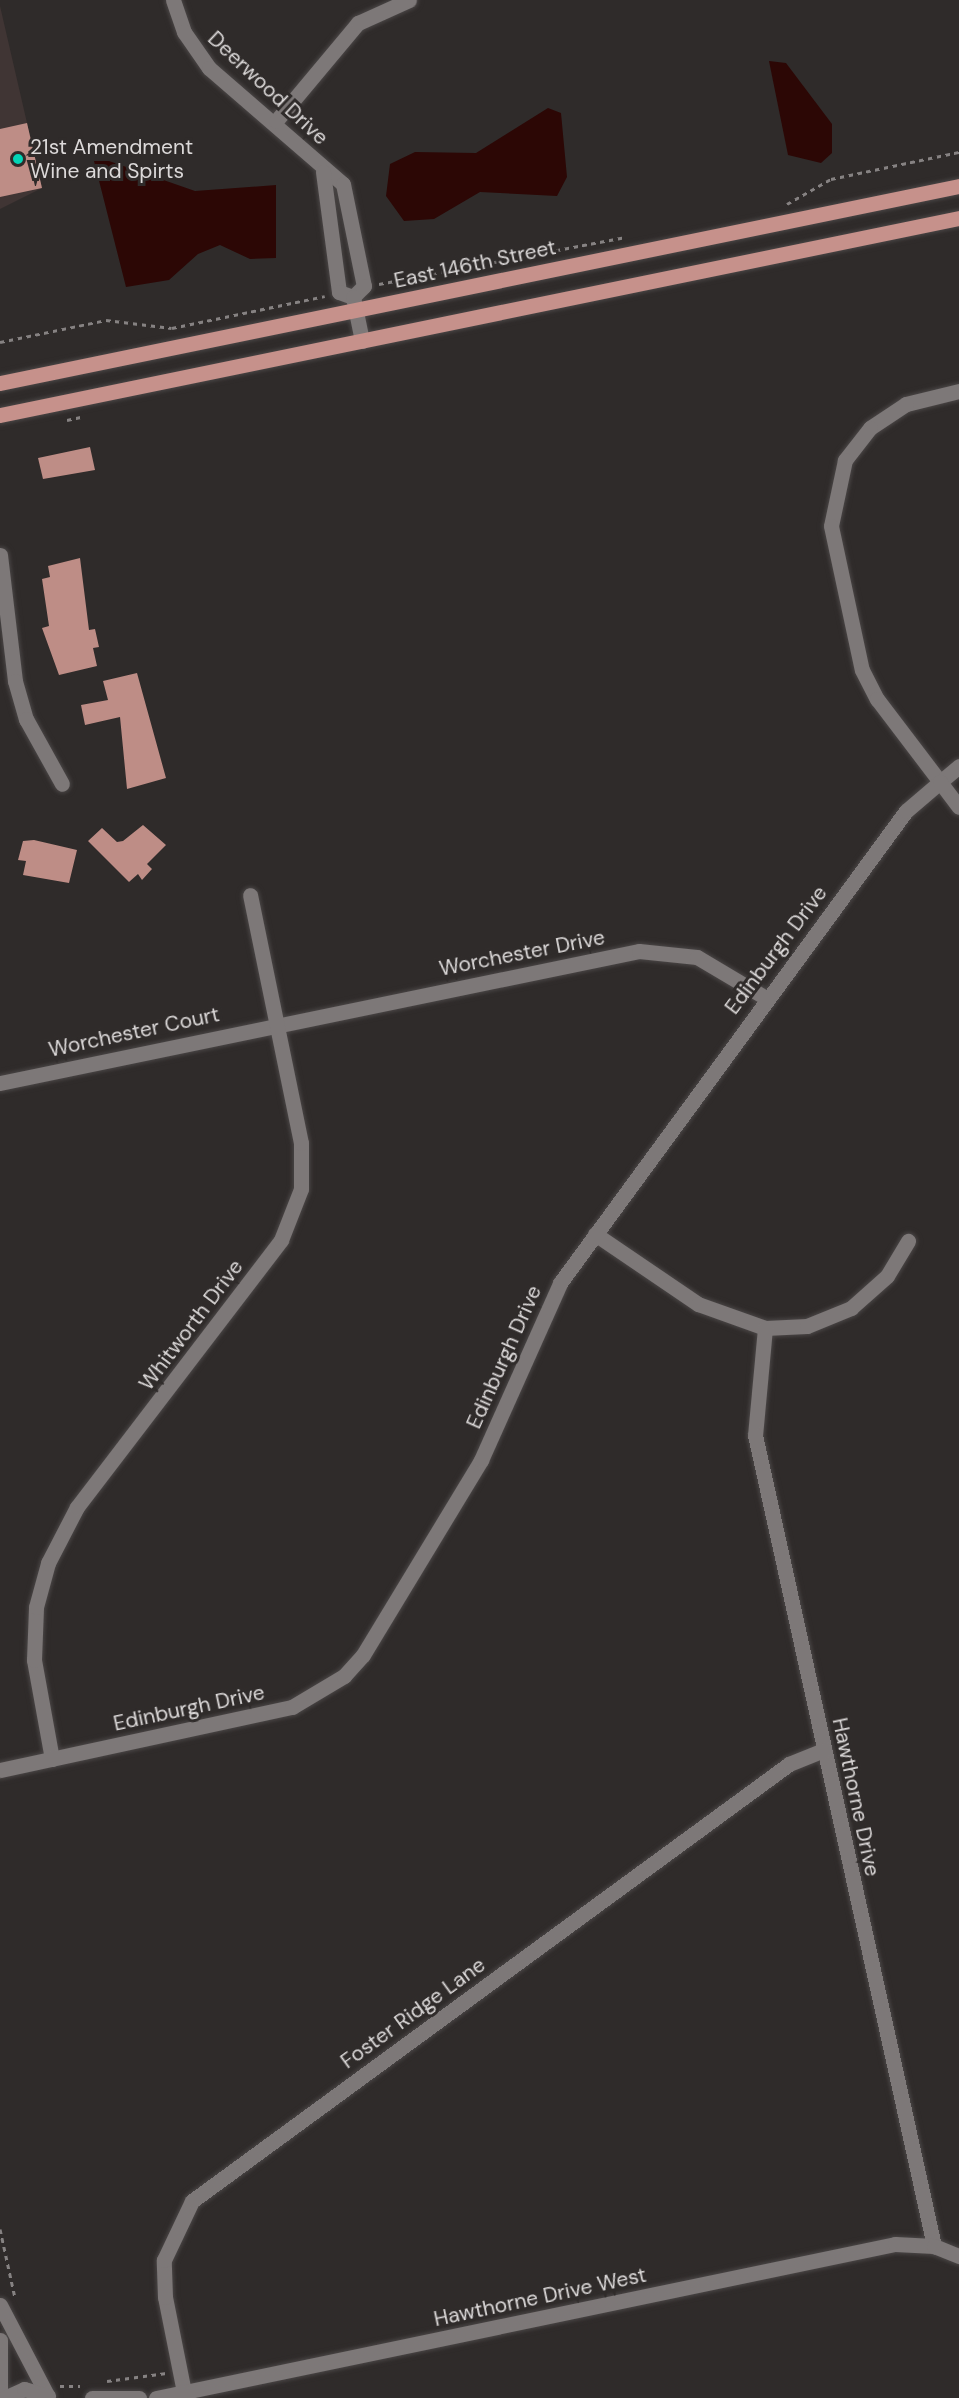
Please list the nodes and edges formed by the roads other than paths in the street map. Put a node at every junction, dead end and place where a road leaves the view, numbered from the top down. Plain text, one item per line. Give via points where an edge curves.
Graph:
1 (173, 0) edge
2 (409, 0) edge
3 (276, 122) junction
4 (323, 172) junction
5 (959, 186) edge
6 (959, 218) edge
7 (354, 304) junction
8 (362, 341) junction
9 (0, 383) edge
10 (959, 391) edge
11 (0, 415) edge
12 (0, 555) edge
13 (959, 766) edge
14 (940, 782) junction
15 (62, 784) dead end
16 (959, 807) edge
17 (250, 896) dead end
18 (766, 998) junction
19 (278, 1026) junction
20 (0, 1083) edge
21 (595, 1234) junction
22 (908, 1241) dead end
23 (765, 1328) junction
24 (824, 1750) junction
25 (52, 1759) junction
26 (0, 1770) edge
27 (934, 2246) junction
28 (959, 2256) edge
29 (0, 2305) edge
30 (0, 2340) edge
31 (0, 2391) edge
32 (89, 2391) edge
33 (184, 2392) junction
34 (48, 2397) edge
35 (4, 2398) edge
36 (139, 2398) edge
37 (156, 2398) edge

1 - 3 street, Deerwood Drive via 194,49
2 - 3 street via 358,23
3 - 4 street, Deerwood Drive
4 - 7 street, Deerwood Drive via 339,292
4 - 7 street, Deerwood Drive via 343,184 364,286
5 - 7 main road, East 146th Street
6 - 8 main road
7 - 8 street
7 - 9 main road, East 146th Street
8 - 11 main road
10 - 14 street via 906,404 870,428 845,460 831,526 862,670 877,699
12 - 15 street via 15,681 26,719
13 - 14 street, Edinburgh Drive
14 - 16 street
14 - 18 street, Edinburgh Drive via 906,811
17 - 19 street, Whitworth Drive
18 - 19 street, Worchester Drive via 698,957 658,950
18 - 21 street, Edinburgh Drive
19 - 20 street, Worchester Court
19 - 25 street, Whitworth Drive via 302,1143 294,1214 247,1287 77,1508 48,1563 36,1607 34,1660
21 - 23 street via 698,1304
21 - 25 street, Edinburgh Drive via 560,1283 481,1460 363,1655 344,1676 329,1689 292,1707
22 - 23 street via 887,1276 851,1308 807,1326
23 - 24 street, Hawthorne Drive via 755,1435
24 - 27 street, Hawthorne Drive
24 - 33 street, Foster Ridge Lane via 789,1764 192,2201 164,2259 165,2296
25 - 26 street, Edinburgh Drive
27 - 28 street
27 - 33 street, Hawthorne Drive West via 896,2244
29 - 34 street
30 - 31 street
32 - 36 street
33 - 37 street, Hawthorne Drive West
34 - 35 street via 24,2389

